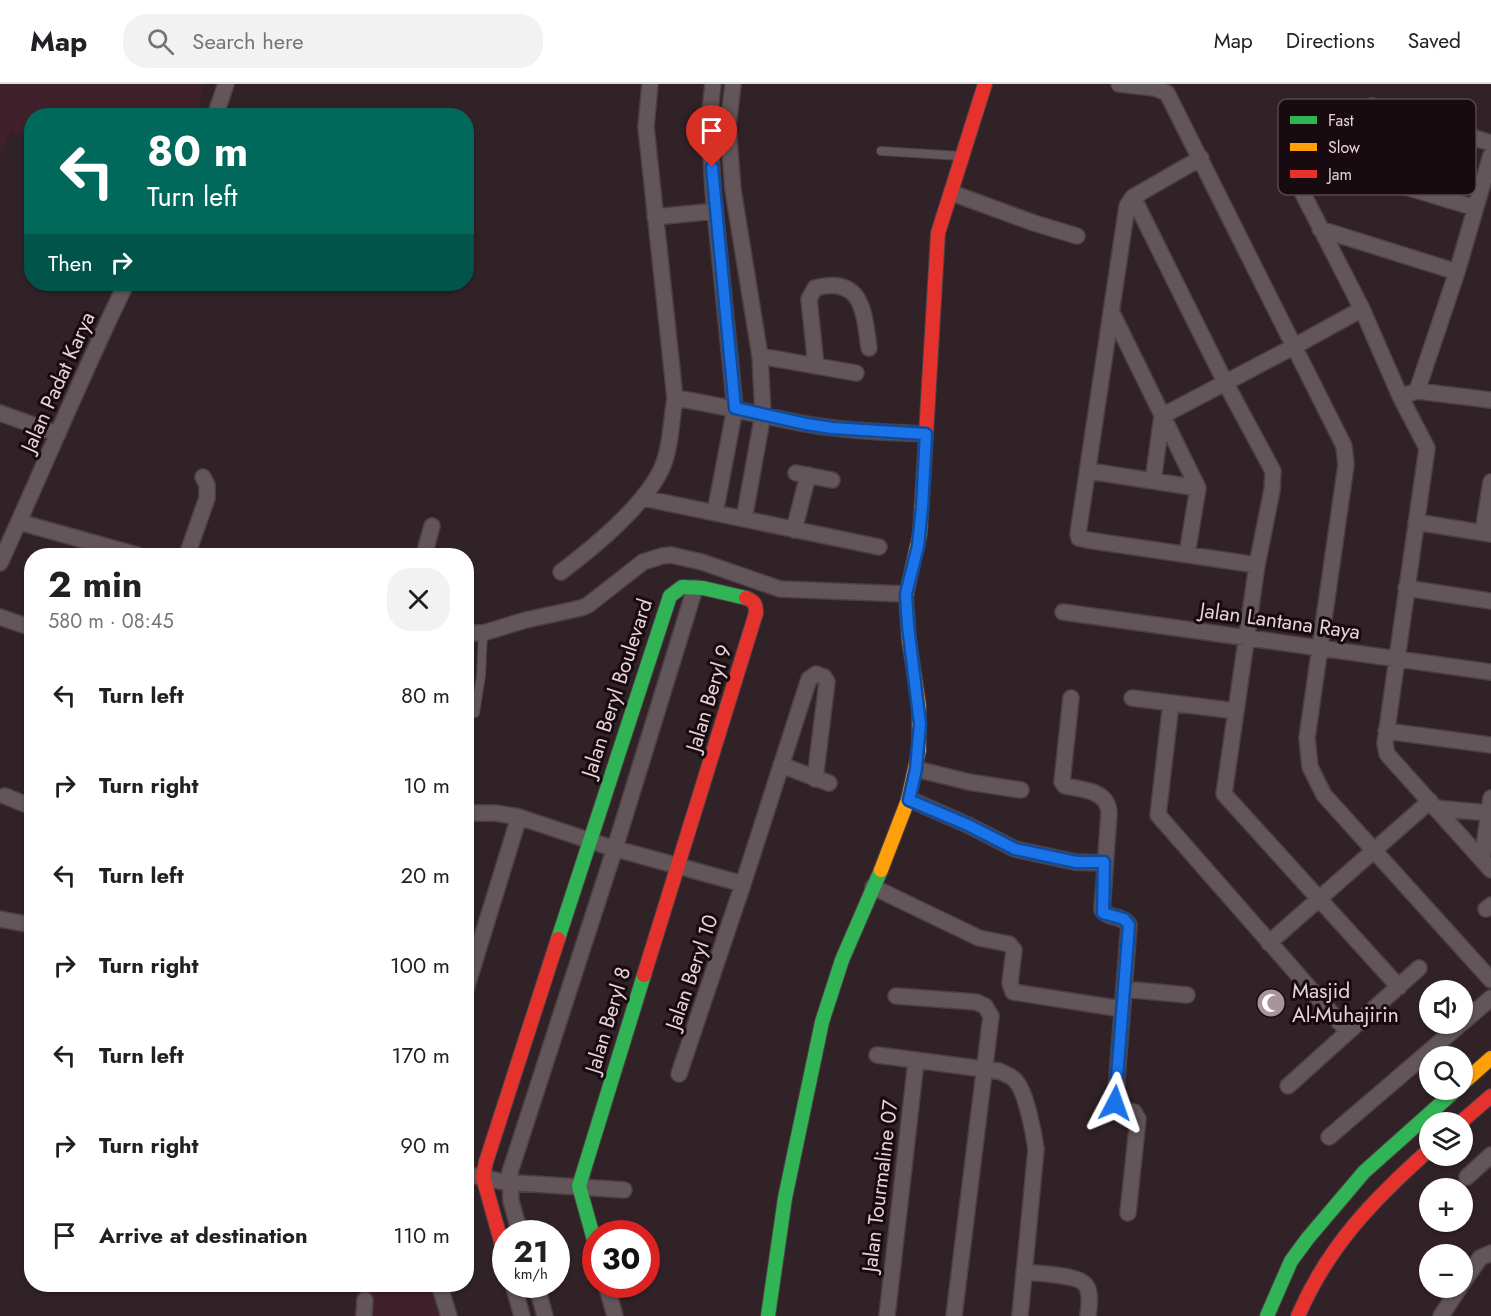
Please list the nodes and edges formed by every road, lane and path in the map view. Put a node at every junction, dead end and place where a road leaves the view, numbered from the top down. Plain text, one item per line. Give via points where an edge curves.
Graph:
1 (226, 84) edge
2 (650, 84) edge
3 (713, 84) edge
4 (733, 84) edge
5 (985, 84) edge
6 (1119, 84) edge
7 (218, 108) edge
8 (1476, 138) edge
9 (1491, 143) edge
10 (881, 151) dead end
11 (1491, 155) edge
12 (964, 156) junction
13 (1200, 158) junction
14 (713, 190) junction
15 (733, 190) junction
16 (952, 193) junction
17 (1303, 195) edge
18 (1432, 195) edge
19 (1133, 197) junction
20 (1475, 208) junction
21 (715, 211) junction
22 (655, 217) junction
23 (1320, 229) junction
24 (1077, 236) dead end
25 (1457, 272) junction
26 (123, 291) edge
27 (1362, 309) junction
28 (1111, 310) junction
29 (1293, 347) junction
30 (869, 348) dead end
31 (760, 356) junction
32 (816, 366) junction
33 (856, 373) dead end
34 (1225, 382) junction
35 (1417, 391) junction
36 (1400, 396) junction
37 (675, 398) junction
38 (1491, 400) edge
39 (735, 408) junction
40 (0, 413) edge
41 (763, 414) junction
42 (1162, 416) junction
43 (58, 434) junction
44 (926, 434) junction
45 (1089, 471) junction
46 (203, 477) dead end
47 (832, 480) dead end
48 (1154, 481) junction
49 (1491, 482) edge
50 (1198, 488) junction
51 (643, 498) junction
52 (715, 513) junction
53 (744, 519) junction
54 (19, 522) junction
55 (1416, 522) junction
56 (432, 525) dead end
57 (794, 530) junction
58 (1487, 533) edge
59 (879, 547) dead end
60 (112, 548) edge
61 (189, 548) edge
62 (426, 548) edge
63 (1187, 554) junction
64 (0, 563) edge
65 (1257, 565) junction
66 (561, 572) dead end
67 (695, 588) junction
68 (1406, 588) junction
69 (906, 594) junction
70 (1491, 601) edge
71 (1063, 612) dead end
72 (0, 617) edge
73 (24, 625) edge
74 (474, 633) edge
75 (483, 633) junction
76 (1246, 638) junction
77 (1320, 648) junction
78 (1395, 659) junction
79 (1491, 672) edge
80 (1071, 698) dead end
81 (1132, 698) dead end
82 (1171, 703) junction
83 (1236, 711) junction
84 (475, 713) dead end
85 (1386, 731) junction
86 (1491, 745) edge
87 (781, 765) junction
88 (916, 769) junction
89 (1021, 790) dead end
90 (5, 796) dead end
91 (909, 800) junction
92 (24, 804) edge
93 (1432, 804) junction
94 (1490, 806) edge
95 (474, 813) edge
96 (519, 817) junction
97 (602, 844) junction
98 (1374, 850) junction
99 (1104, 862) junction
100 (1487, 865) edge
101 (678, 866) junction
102 (743, 884) junction
103 (873, 887) junction
104 (1319, 899) junction
105 (0, 919) edge
106 (24, 924) edge
107 (1269, 943) junction
108 (474, 963) edge
109 (1419, 968) dead end
110 (1491, 980) edge
111 (1399, 987) junction
112 (1124, 989) junction
113 (1187, 994) dead end
114 (896, 996) dead end
115 (1491, 998) edge
116 (1122, 1009) junction
117 (1473, 1014) edge
118 (1348, 1032) junction
119 (1449, 1034) edge
120 (877, 1055) dead end
121 (1491, 1058) edge
122 (916, 1061) junction
123 (985, 1070) junction
124 (680, 1074) dead end
125 (1473, 1074) edge
126 (1288, 1086) dead end
127 (1491, 1096) edge
128 (1445, 1100) edge
129 (1473, 1112) edge
130 (1329, 1137) dead end
131 (1491, 1155) edge
132 (1419, 1159) edge
133 (474, 1176) edge
134 (1467, 1177) dead end
135 (497, 1180) junction
136 (579, 1186) junction
137 (624, 1190) dead end
138 (1128, 1214) dead end
139 (502, 1220) edge
140 (516, 1220) edge
141 (588, 1220) edge
142 (1491, 1253) edge
143 (1473, 1268) edge
144 (1024, 1272) junction
145 (442, 1292) edge
146 (517, 1298) edge
147 (540, 1298) edge
148 (610, 1298) edge
149 (1453, 1298) edge
150 (365, 1300) dead end
151 (1273, 1314) edge
152 (364, 1316) edge
153 (449, 1316) edge
154 (522, 1316) edge
155 (545, 1316) edge
156 (615, 1316) edge
157 (768, 1316) edge
158 (887, 1316) edge
159 (954, 1316) edge
160 (1020, 1316) edge
161 (1088, 1316) edge
162 (1298, 1316) edge
163 (1441, 1316) edge

1 - 7 street
2 - 22 street via 646,127
3 - 14 street via 709,120
4 - 15 street via 728,126
5 - 12 street
6 - 13 street via 1167,93
8 - 9 street
10 - 12 lane
11 - 20 street
12 - 16 street
13 - 19 street
13 - 29 street
14 - 15 street
14 - 21 street
15 - 31 street
16 - 24 street
16 - 44 street via 936,250
17 - 23 street
18 - 20 street
19 - 28 street via 1127,206
19 - 34 street
20 - 25 street
21 - 22 street
21 - 39 street
22 - 37 street
23 - 25 street
23 - 27 street
25 - 35 street
26 - 43 street, Jalan Padat Karya
27 - 29 street
27 - 36 street
28 - 42 street
28 - 45 street
29 - 34 street
29 - 77 street via 1344,446 1346,465
30 - 32 street via 863,308 854,292 840,287 815,288 809,299
31 - 32 street
31 - 41 street
32 - 33 street
34 - 42 street
34 - 65 street via 1273,471
35 - 36 street
35 - 38 street
36 - 55 street via 1427,448
37 - 39 street
37 - 51 street via 662,469
39 - 41 street
39 - 52 street
40 - 43 street
41 - 44 street via 832,428
41 - 53 street
42 - 48 street
42 - 50 street
43 - 54 street, Jalan Padat Karya
44 - 69 street via 918,546
45 - 48 street
45 - 63 street via 1079,538
46 - 61 street via 207,498
47 - 57 street via 802,474
48 - 50 street
49 - 58 street
50 - 63 street
51 - 52 street
51 - 66 street
52 - 53 street
53 - 57 street
54 - 60 street
54 - 64 street, Jalan Padat Karya
55 - 58 street
55 - 68 street
56 - 62 street
57 - 59 street
63 - 65 street
65 - 76 street
67 - 97 street, Jalan Beryl Boulevard
67 - 97 street, Jalan Beryl Boulevard via 681,587 670,596
67 - 101 street, Jalan Beryl 9 via 752,600 756,613
68 - 70 street
68 - 78 street
69 - 75 street via 780,589 671,555 643,562 588,605
69 - 88 street via 920,724
71 - 76 street, Jalan Lantana Raya
72 - 73 street
74 - 75 street
75 - 84 lane
76 - 77 street, Jalan Lantana Raya
76 - 83 street
77 - 78 street, Jalan Lantana Raya
77 - 98 street via 1307,738 1310,767 1324,795
78 - 79 street, Jalan Lantana Raya
78 - 85 street
80 - 99 street via 1062,782 1096,792 1107,803
81 - 82 street
82 - 83 street
82 - 107 street via 1158,816
83 - 104 street via 1224,794
85 - 86 street
85 - 93 street via 1387,754
87 - 87 street via 809,679 821,675 827,682 822,781
87 - 102 street
88 - 89 street via 969,783
88 - 91 street
90 - 92 street
91 - 99 street via 1015,849 1076,862
91 - 103 street
93 - 94 street
93 - 98 street
93 - 100 street
94 - 100 street
95 - 96 street
96 - 97 street
96 - 108 street
97 - 101 street
97 - 135 street, Jalan Beryl Boulevard
97 - 135 street, Jalan Beryl Boulevard via 510,1172
98 - 104 street
98 - 110 street
99 - 112 street via 1103,913 1124,919 1129,925
101 - 102 street
101 - 136 street, Jalan Beryl 8
102 - 124 street, Jalan Beryl 10
103 - 116 street via 979,938 1009,944 1014,950 1010,983 1013,992
103 - 157 street via 851,933 832,988 812,1065 771,1277
104 - 107 street
104 - 111 street
105 - 106 street
107 - 118 street
109 - 111 street
111 - 118 street
112 - 113 street
112 - 116 street
114 - 123 street via 976,1002 984,1006 991,1016
115 - 117 street
116 - 138 street via 1115,1103 1134,1112 1138,1119
118 - 126 street
119 - 130 street
120 - 122 street
121 - 125 street
122 - 123 street
122 - 158 street, Jalan Tourmaline 07
123 - 144 street via 1008,1074 1015,1080 1034,1133 1036,1149
123 - 159 street
127 - 129 street
128 - 151 street via 1364,1172 1291,1261
131 - 134 street
132 - 162 street via 1368,1207 1321,1266
133 - 135 street
135 - 136 street
135 - 139 street, Jalan Beryl Boulevard
135 - 140 street, Jalan Beryl Boulevard via 511,1201
136 - 137 street
136 - 141 street
142 - 143 street via 1480,1258
144 - 160 street
144 - 161 street via 1078,1279 1087,1286
145 - 153 street
146 - 154 street
147 - 155 street
148 - 156 street
149 - 163 street
150 - 152 street

